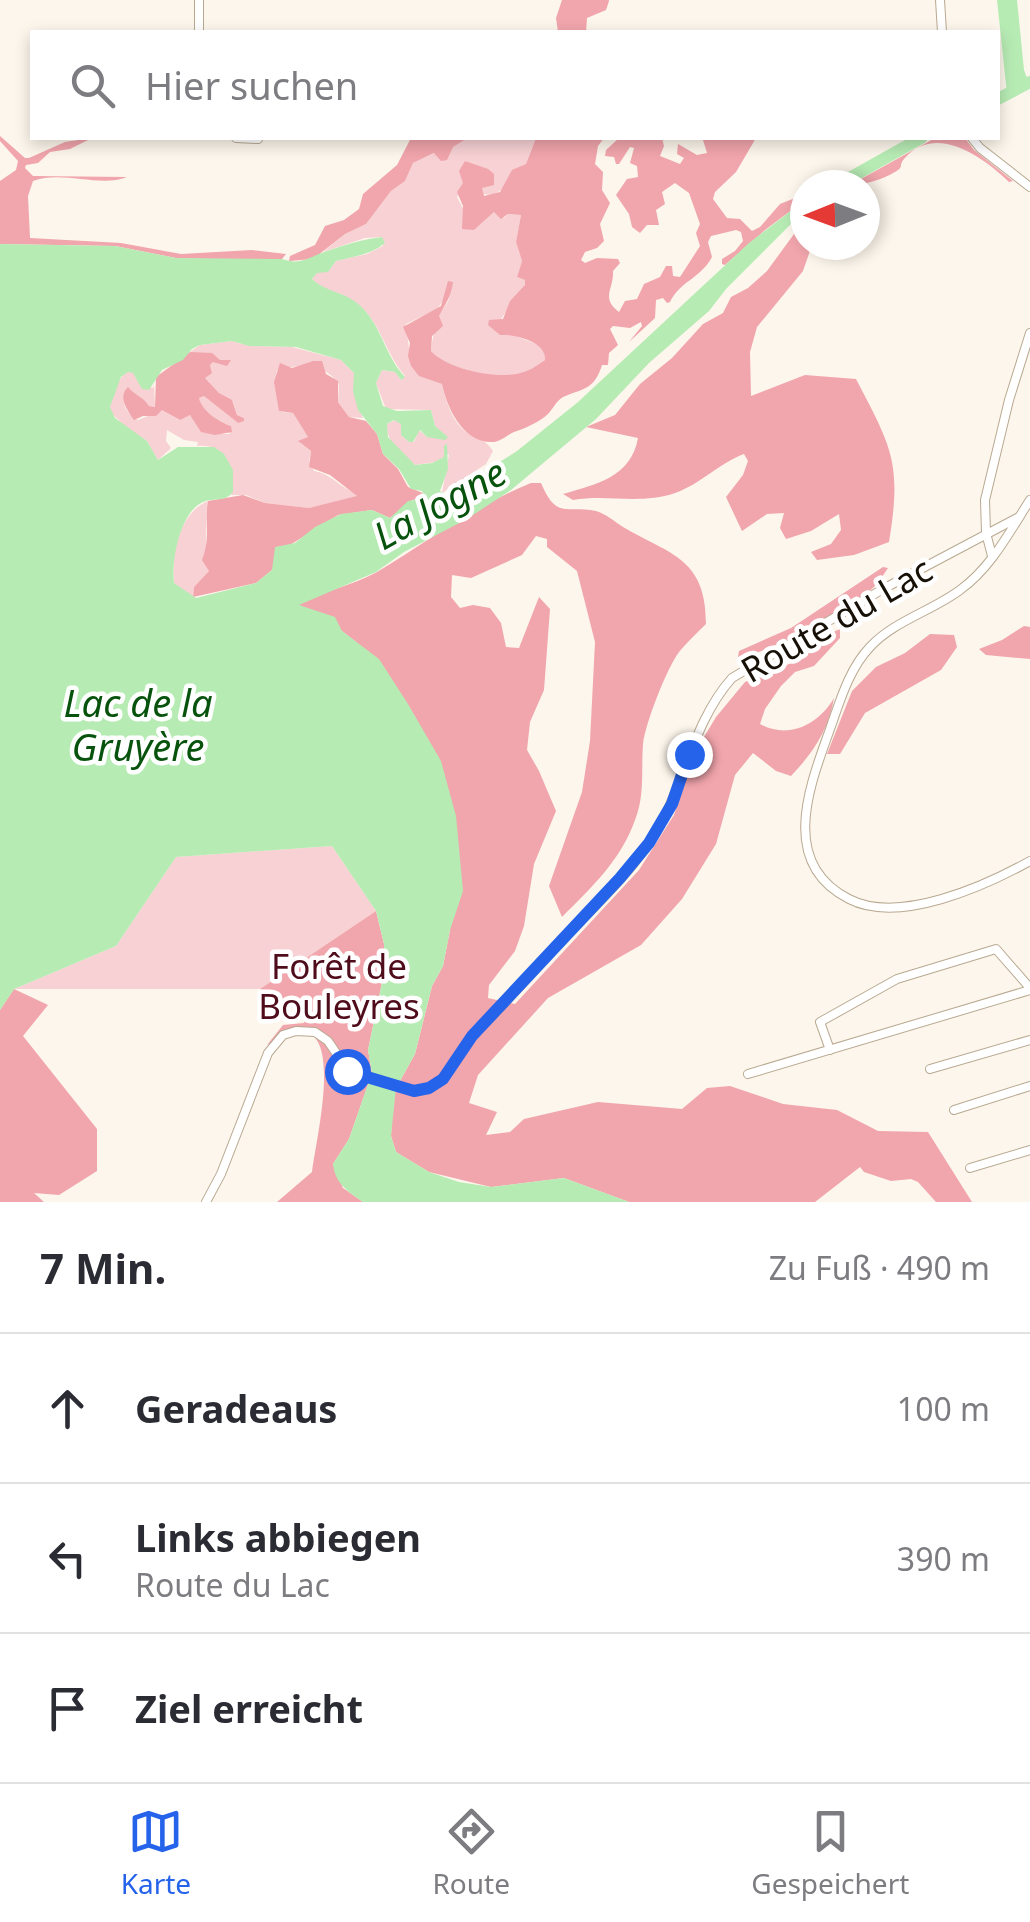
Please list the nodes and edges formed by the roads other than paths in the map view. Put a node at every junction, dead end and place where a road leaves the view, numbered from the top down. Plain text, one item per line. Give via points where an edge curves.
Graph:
1 (199, 0) edge
2 (940, 0) edge
3 (199, 30) edge
4 (942, 30) edge
5 (974, 140) edge
6 (1030, 186) edge
7 (1030, 333) edge
8 (1030, 500) edge
9 (1019, 517) junction
10 (986, 533) junction
11 (992, 556) junction
12 (1030, 861) edge
13 (1030, 989) edge
14 (1030, 1040) edge
15 (830, 1050) junction
16 (930, 1069) dead end
17 (748, 1074) dead end
18 (1030, 1086) edge
19 (954, 1110) dead end
20 (1030, 1150) edge
21 (970, 1168) dead end
22 (206, 1202) edge

1 - 3 street
2 - 4 street
5 - 6 street
7 - 10 street via 985,500
8 - 9 street
9 - 10 street, Route du Lac
9 - 11 street
10 - 11 street
10 - 22 street, Route du Lac via 732,678 649,843 472,1036 443,1079 410,1090 354,1074 320,1034 296,1031 277,1040
11 - 12 street via 961,590 887,633 861,658 810,786 804,832 823,879 841,896 872,907 945,896
13 - 15 street
13 - 15 street via 996,949 896,979 820,1022
14 - 16 street
15 - 17 street
18 - 19 street
20 - 21 street

